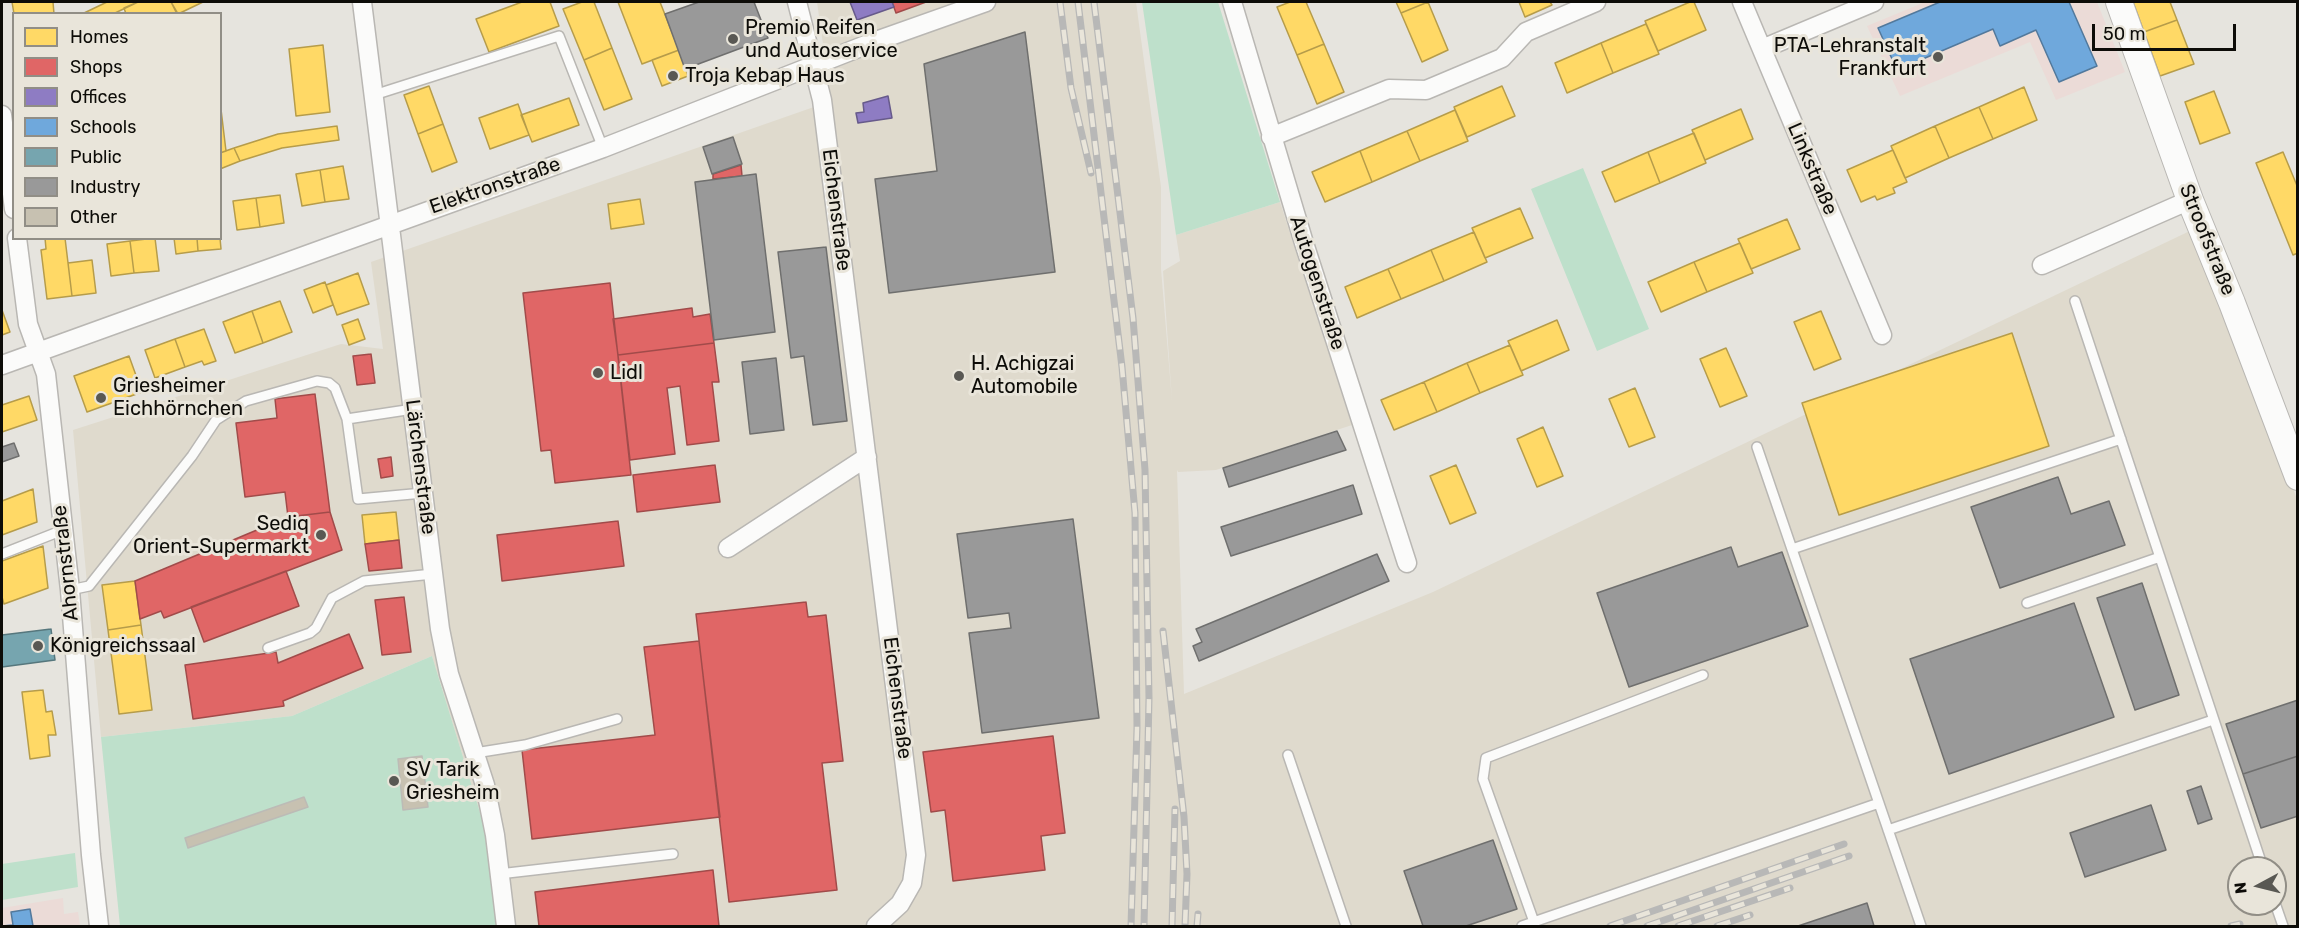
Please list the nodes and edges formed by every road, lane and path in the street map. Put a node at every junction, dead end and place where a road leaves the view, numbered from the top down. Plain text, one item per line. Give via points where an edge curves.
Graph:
1 (362, 2) edge
2 (796, 2) edge
3 (986, 2) edge
4 (1232, 2) edge
5 (1596, 2) edge
6 (1742, 2) edge
7 (1874, 2) edge
8 (2119, 2) edge
9 (1762, 49) junction
10 (813, 66) junction
11 (374, 95) junction
12 (2, 115) edge
13 (1271, 137) junction
14 (603, 148) junction
15 (4, 163) edge
16 (12, 200) edge
17 (2190, 200) junction
18 (390, 224) junction
19 (17, 240) edge
20 (2042, 265) dead end
21 (2075, 301) dead end
22 (1882, 335) dead end
23 (39, 352) junction
24 (2, 365) edge
25 (412, 409) junction
26 (347, 418) junction
27 (2121, 439) junction
28 (1757, 447) dead end
29 (867, 457) junction
30 (2298, 477) edge
31 (423, 493) junction
32 (63, 530) junction
33 (728, 548) dead end
34 (1792, 549) junction
35 (2, 554) edge
36 (2160, 557) junction
37 (1407, 563) dead end
38 (433, 574) junction
39 (70, 590) junction
40 (2027, 603) dead end
41 (268, 648) dead end
42 (1703, 675) dead end
43 (617, 719) dead end
44 (2213, 720) junction
45 (475, 753) junction
46 (1288, 755) dead end
47 (1879, 804) junction
48 (1888, 830) junction
49 (673, 854) dead end
50 (2259, 856) edge
51 (499, 874) junction
52 (1534, 922) junction
53 (99, 927) edge
54 (506, 927) edge
55 (876, 927) edge
56 (1346, 927) edge
57 (1522, 927) edge
58 (1921, 927) edge

1 - 11 street, Lärchenstraße
2 - 10 street, Eichenstraße
3 - 10 street, Elektronstraße
4 - 13 street, Autogenstraße
5 - 13 street via 1526,32 1502,58 1426,90 1389,89
6 - 9 street, Linkstraße
7 - 9 street
8 - 17 street, Stroofstraße
9 - 22 street, Linkstraße
10 - 14 street, Elektronstraße
10 - 29 street, Eichenstraße via 822,100
11 - 14 lane via 559,36
11 - 18 street, Lärchenstraße
12 - 15 street
13 - 37 street, Autogenstraße
14 - 18 street, Elektronstraße
15 - 16 street
17 - 20 street
17 - 30 street, Stroofstraße
18 - 23 street, Elektronstraße
18 - 25 street, Lärchenstraße
19 - 23 street, Ahornstraße via 28,324
21 - 27 lane
23 - 24 street, Elektronstraße
23 - 32 street, Ahornstraße via 46,374
25 - 26 lane
25 - 31 street, Lärchenstraße
26 - 31 lane via 358,498
26 - 39 lane via 335,388 317,381 246,401 216,420 89,586
27 - 34 lane
27 - 36 lane
28 - 34 lane
29 - 33 street
29 - 55 street, Eichenstraße via 916,855 912,884
31 - 38 street, Lärchenstraße
32 - 35 lane
32 - 39 street, Ahornstraße
34 - 47 lane
36 - 40 lane
36 - 44 lane
38 - 41 lane via 364,580 332,598 310,633
38 - 45 street, Lärchenstraße via 449,674
39 - 53 street, Ahornstraße
42 - 52 lane via 1486,758 1483,779
43 - 45 lane via 525,745
44 - 48 lane
44 - 50 lane
45 - 51 street, Lärchenstraße via 495,835
46 - 56 lane
47 - 48 lane
47 - 52 lane
48 - 58 lane
49 - 51 lane
51 - 54 street, Lärchenstraße
52 - 57 lane

